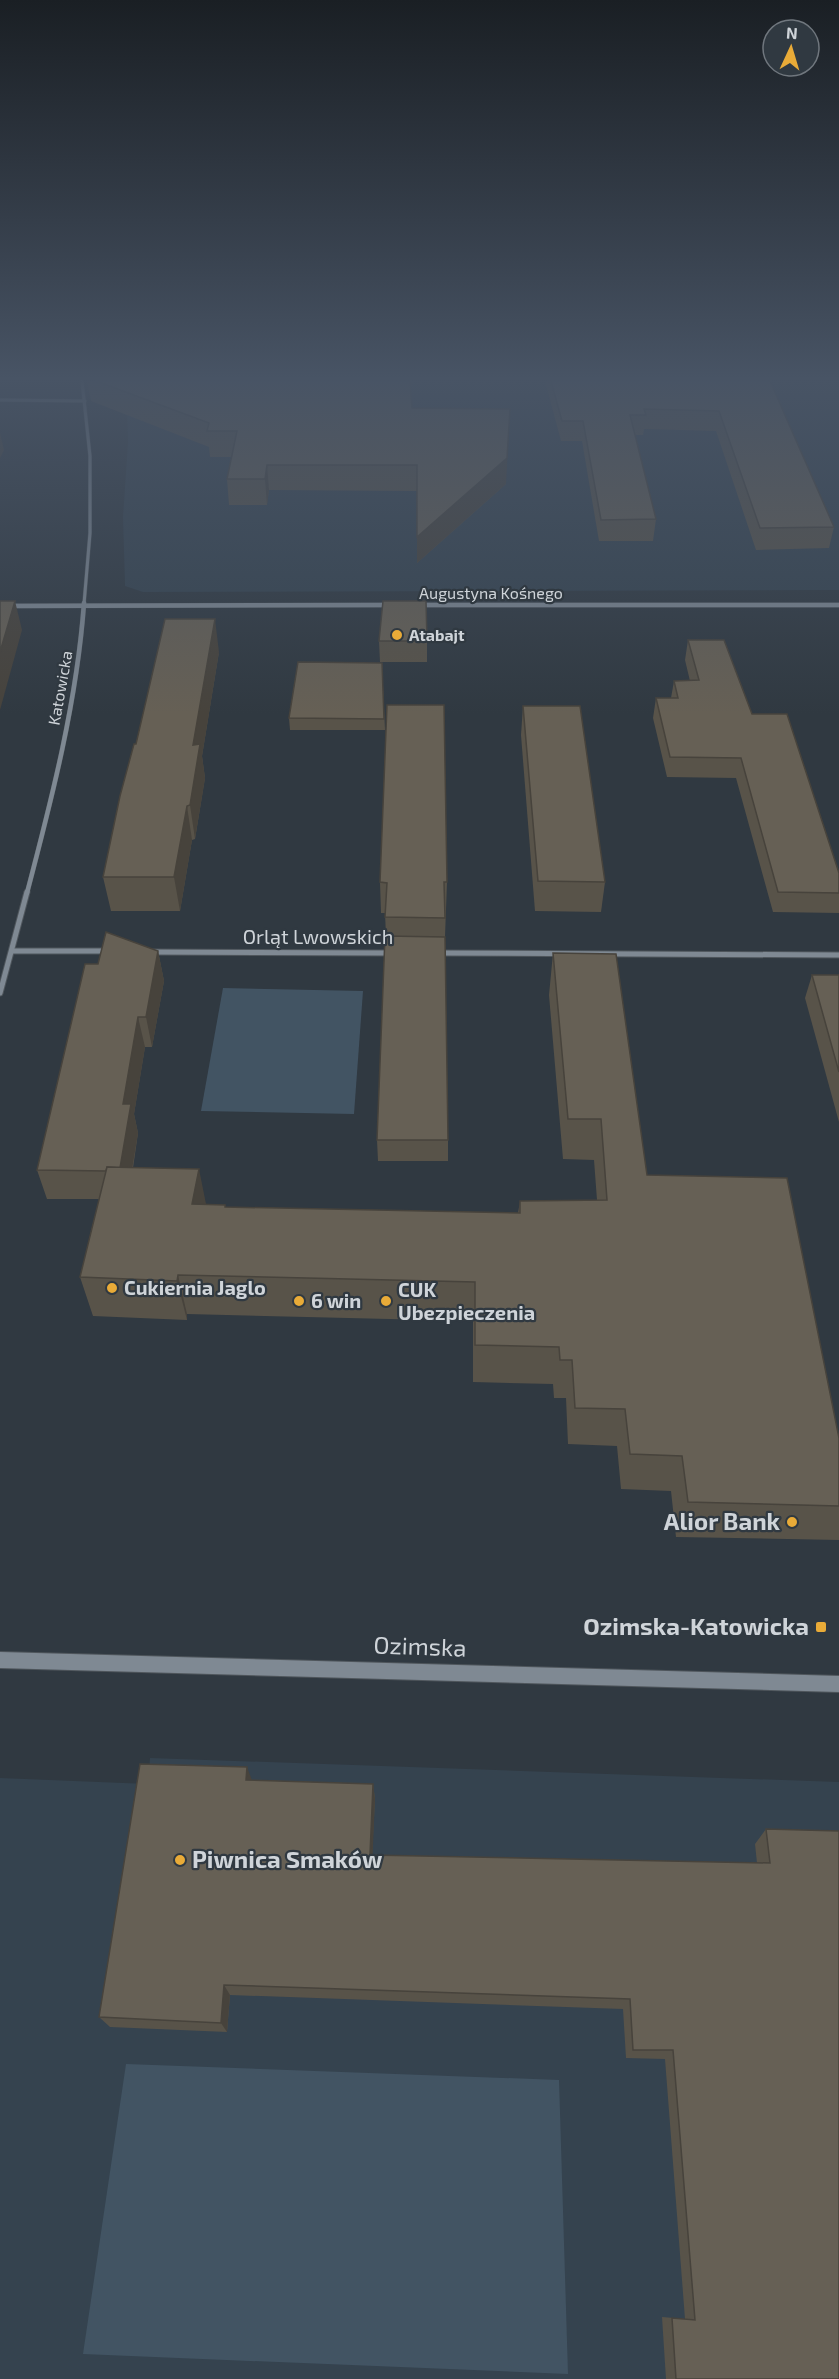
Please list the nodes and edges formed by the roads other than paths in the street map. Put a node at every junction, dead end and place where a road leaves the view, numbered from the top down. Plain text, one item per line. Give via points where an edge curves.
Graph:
1 (90, 492) edge
2 (85, 605) junction
3 (399, 605) edge
4 (411, 605) edge
5 (839, 605) edge
6 (0, 606) edge
7 (13, 951) junction
8 (117, 952) edge
9 (139, 952) edge
10 (401, 953) edge
11 (434, 953) edge
12 (839, 955) edge
13 (0, 993) edge
14 (0, 1660) edge
15 (839, 1683) edge

1 - 2 street, Katowicka
2 - 3 street, Augustyna Kośnego
2 - 6 street, Augustyna Kośnego
2 - 7 street, Katowicka via 62,745
4 - 5 street, Augustyna Kośnego
7 - 8 street
7 - 13 street, Katowicka
9 - 10 street, Orląt Lwowskich
11 - 12 street
14 - 15 main road, Ozimska

